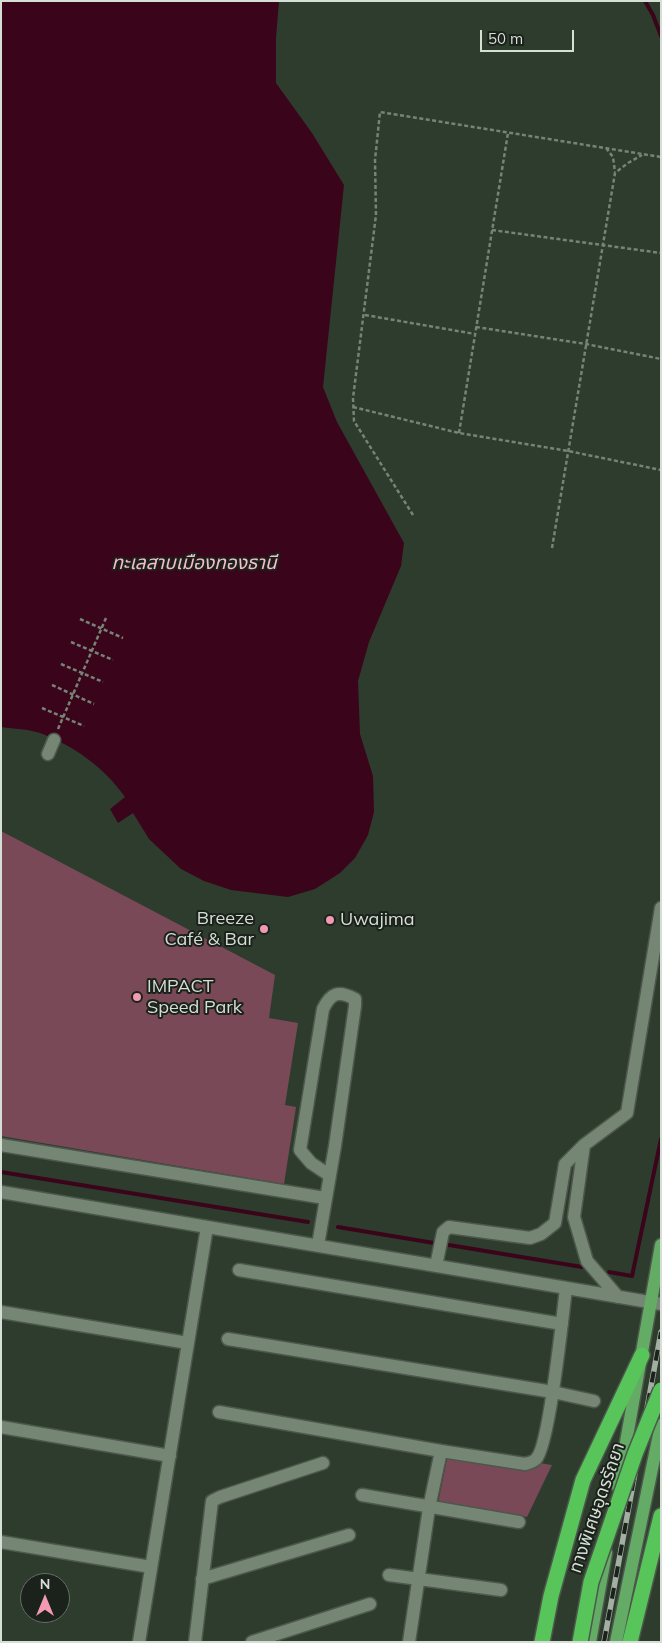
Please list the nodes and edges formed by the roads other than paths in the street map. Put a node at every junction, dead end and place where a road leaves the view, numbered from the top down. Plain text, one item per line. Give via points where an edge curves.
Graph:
1 (54, 740) road end
2 (48, 754) dead end
3 (661, 908) edge
4 (1, 1145) edge
5 (584, 1145) junction
6 (329, 1175) junction
7 (1, 1192) edge
8 (325, 1198) junction
9 (207, 1227) junction
10 (661, 1245) edge
11 (318, 1246) junction
12 (436, 1266) junction
13 (239, 1270) dead end
14 (566, 1288) junction
15 (618, 1297) junction
16 (656, 1303) edge
17 (1, 1312) edge
18 (562, 1324) junction
19 (228, 1339) dead end
20 (188, 1344) junction
21 (642, 1355) junction
22 (661, 1390) edge
23 (553, 1392) junction
24 (594, 1401) dead end
25 (219, 1412) dead end
26 (661, 1425) edge
27 (1, 1427) edge
28 (441, 1451) junction
29 (170, 1456) junction
30 (323, 1463) dead end
31 (362, 1495) dead end
32 (429, 1508) junction
33 (661, 1516) edge
34 (519, 1522) dead end
35 (349, 1535) dead end
36 (1, 1542) edge
37 (151, 1567) junction
38 (389, 1575) dead end
39 (202, 1579) junction
40 (418, 1579) junction
41 (591, 1582) junction
42 (501, 1590) dead end
43 (370, 1604) dead end
44 (139, 1642) edge
45 (195, 1642) edge
46 (252, 1642) edge
47 (409, 1642) edge
48 (542, 1642) edge
49 (574, 1642) edge
50 (580, 1642) edge
51 (590, 1642) edge
52 (616, 1642) edge
53 (630, 1642) edge

1 - 2 street
3 - 5 street via 626,1113
4 - 8 street
5 - 12 street via 565,1164 555,1223 530,1238 449,1227 443,1232
5 - 15 street via 574,1218 587,1261
6 - 6 street via 311,1163 300,1150 323,1009 328,998 336,994 355,999 355,1006
6 - 8 street
7 - 9 street
8 - 11 street
9 - 11 street
9 - 20 street
10 - 16 main road
11 - 12 street
12 - 14 street
13 - 18 street
14 - 15 street
14 - 18 street
15 - 16 street
16 - 21 main road
17 - 20 street
18 - 23 street
19 - 23 street
20 - 29 street
21 - 48 highway via 583,1480 551,1596
21 - 51 main road
22 - 41 highway, ทางพิเศษอุดรรัถยา, bridge
23 - 24 street
23 - 28 street via 542,1449 536,1460 525,1464
25 - 28 street
26 - 52 main road
27 - 29 street
28 - 32 street
29 - 37 street
30 - 39 street via 212,1502
31 - 32 street
32 - 34 street
32 - 40 street
33 - 53 highway
35 - 39 street
36 - 37 street
37 - 44 street
38 - 40 street
39 - 45 street
40 - 42 street
40 - 47 street
41 - 49 highway, bridge
41 - 50 highway, ทางพิเศษอุดรรัถยา, bridge
43 - 46 street

